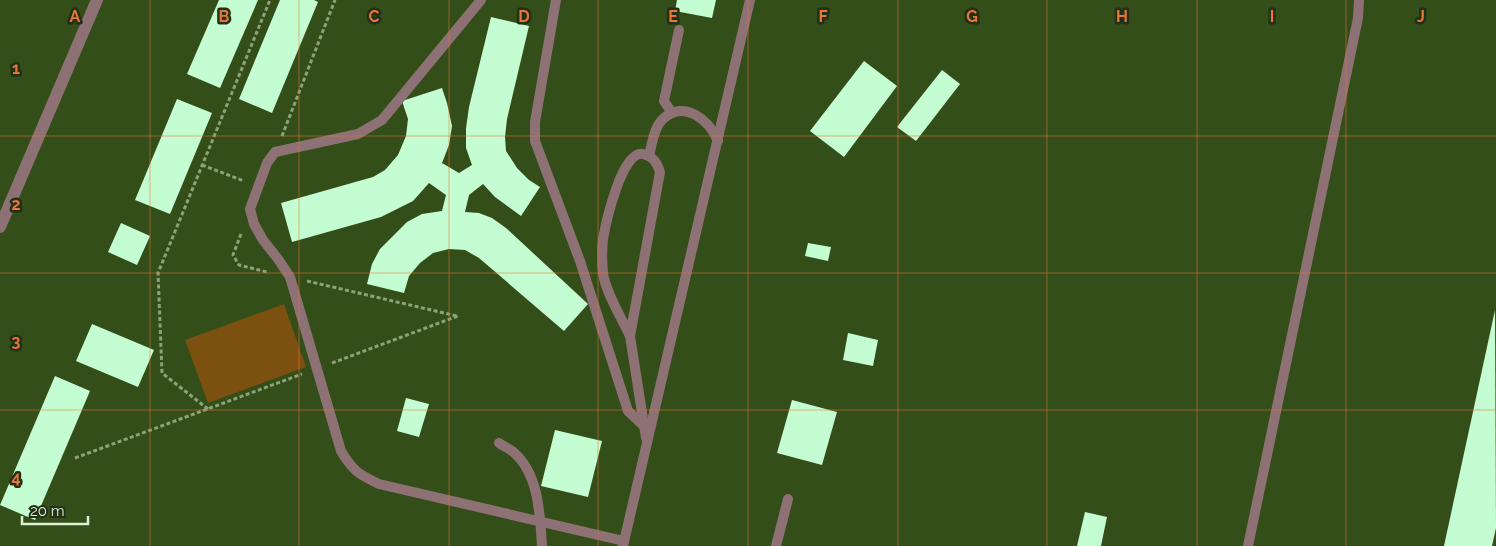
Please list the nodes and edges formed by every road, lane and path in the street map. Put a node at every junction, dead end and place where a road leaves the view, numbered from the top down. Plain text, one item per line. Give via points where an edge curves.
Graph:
1 (97, 0) edge
2 (270, 0) edge
3 (335, 0) edge
4 (481, 0) edge
5 (556, 0) edge
6 (750, 0) edge
7 (1358, 0) edge
8 (679, 30) dead end
9 (726, 105) junction
10 (672, 113) junction
11 (703, 119) junction
12 (718, 141) junction
13 (275, 152) junction
14 (649, 156) junction
15 (202, 165) junction
16 (258, 186) junction
17 (250, 209) junction
18 (0, 227) edge
19 (290, 277) junction
20 (630, 336) junction
21 (317, 368) junction
22 (208, 409) junction
23 (644, 426) junction
24 (499, 443) dead end
25 (647, 444) junction
26 (75, 458) dead end
27 (788, 500) dead end
28 (540, 522) junction
29 (623, 544) edge
30 (542, 546) edge
31 (776, 546) edge
32 (1248, 546) edge

1 - 18 street
2 - 15 path
3 - 13 path
4 - 13 lane via 382,120 358,134
5 - 23 lane via 535,122 535,141 580,261 628,411
6 - 9 lane
7 - 32 lane via 1358,18
8 - 10 lane via 664,101
9 - 11 lane via 717,114
9 - 12 lane
10 - 11 lane via 692,113
10 - 14 lane via 662,120 656,131
11 - 12 lane
12 - 25 lane
13 - 16 lane
14 - 20 lane via 657,162 660,172
14 - 20 lane via 640,154 632,157 626,165 603,240 603,274
15 - 16 path
15 - 22 path via 158,273 162,373
16 - 17 lane
17 - 19 lane via 263,240
17 - 19 path via 233,255 239,265
19 - 21 lane
19 - 21 path via 458,316
20 - 23 lane
21 - 22 path
21 - 28 lane via 341,451 361,476 379,484
22 - 26 path
23 - 25 lane
24 - 28 lane via 514,452 528,470 537,495
25 - 29 lane
27 - 31 lane
28 - 29 lane
28 - 30 lane

